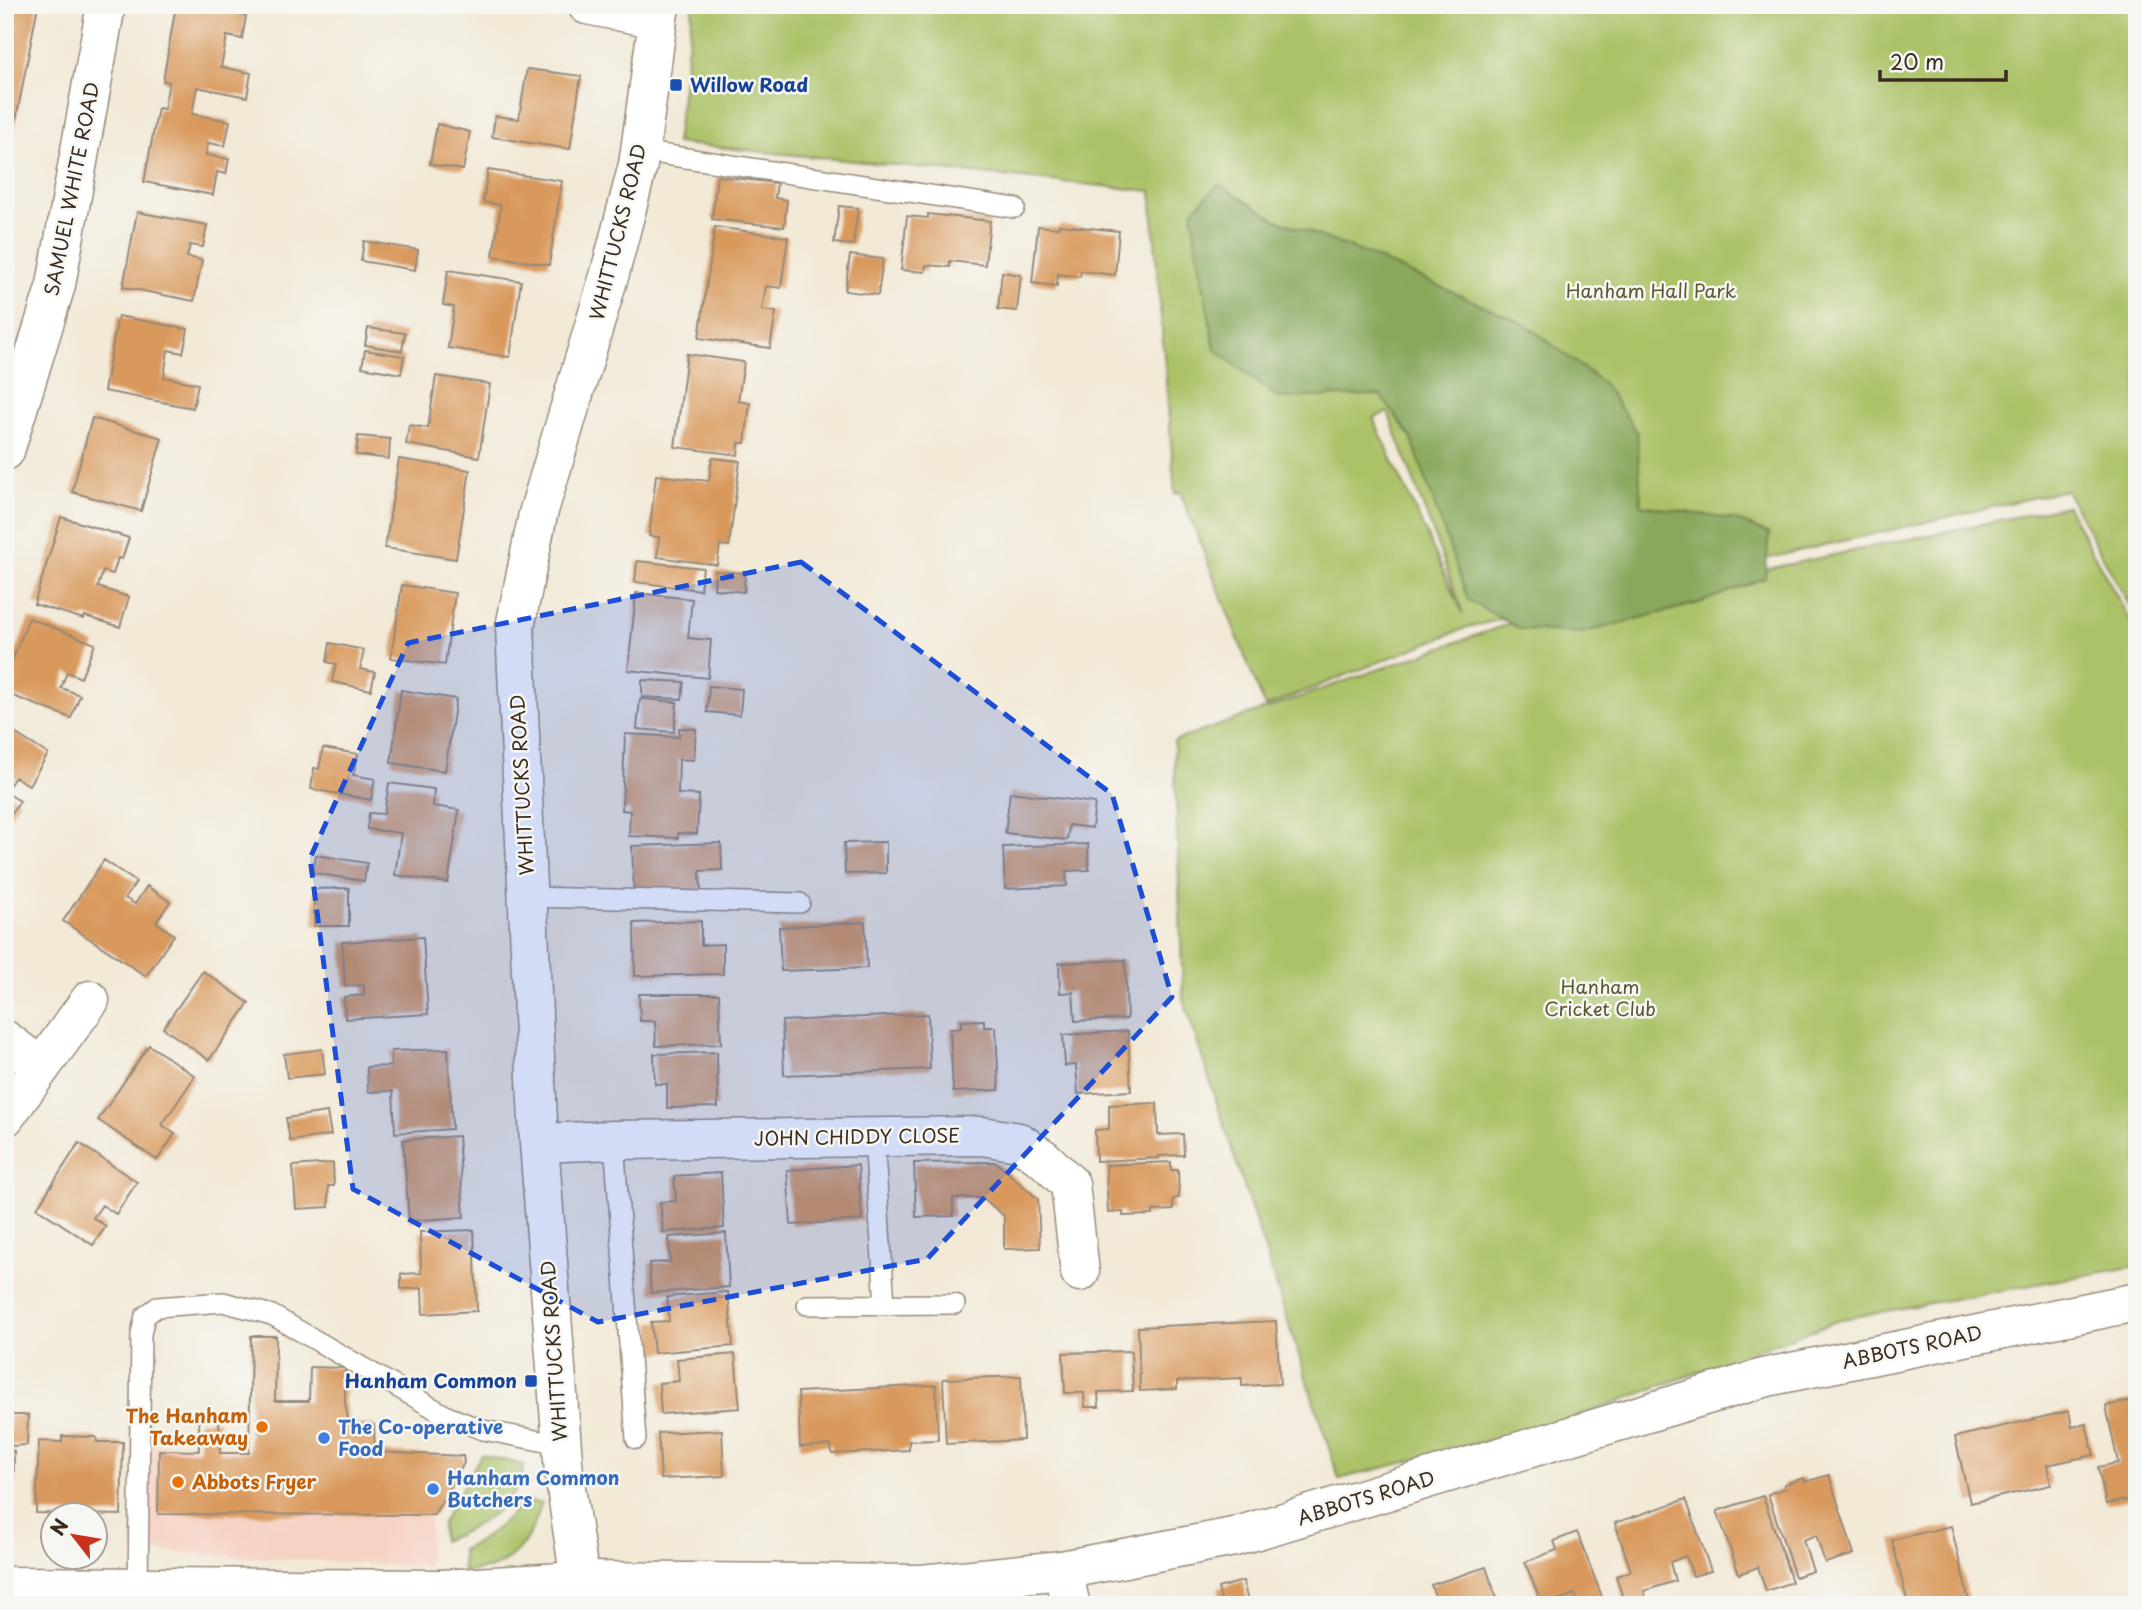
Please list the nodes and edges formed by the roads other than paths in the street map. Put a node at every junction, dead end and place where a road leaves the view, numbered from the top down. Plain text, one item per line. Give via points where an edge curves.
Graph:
1 (106, 5) edge
2 (587, 5) edge
3 (659, 12) edge
4 (640, 151) junction
5 (1014, 208) dead end
6 (5, 450) edge
7 (527, 897) junction
8 (800, 903) dead end
9 (90, 1000) dead end
10 (5, 1040) edge
11 (41, 1067) junction
12 (5, 1116) edge
13 (874, 1137) junction
14 (614, 1140) junction
15 (538, 1143) junction
16 (1080, 1272) dead end
17 (2137, 1302) edge
18 (955, 1304) dead end
19 (807, 1305) dead end
20 (886, 1305) junction
21 (636, 1439) dead end
22 (562, 1445) junction
23 (5, 1586) edge
24 (138, 1587) junction
25 (1066, 1587) edge
26 (584, 1593) edge

1 - 6 street, SAMUEL WHITE ROAD via 56,285
2 - 3 street
3 - 4 street, WHITTUCKS ROAD
4 - 5 lane
4 - 7 street, WHITTUCKS ROAD via 610,273 538,514 515,626
7 - 8 lane
7 - 15 street, WHITTUCKS ROAD
9 - 11 street
10 - 11 street
11 - 12 street
13 - 14 street, JOHN CHIDDY CLOSE
13 - 16 street, JOHN CHIDDY CLOSE via 982,1136 1019,1142 1045,1159 1070,1184
13 - 20 lane
14 - 15 street, JOHN CHIDDY CLOSE
14 - 21 lane
15 - 22 street, WHITTUCKS ROAD
17 - 25 street, ABBOTS ROAD via 1767,1377
18 - 20 lane
19 - 20 lane
22 - 24 lane via 483,1430 447,1416 271,1315 223,1302 157,1307 145,1316 141,1334
22 - 26 street, WHITTUCKS ROAD
23 - 24 street, ABBOTS ROAD
24 - 26 street, ABBOTS ROAD
25 - 26 street, ABBOTS ROAD via 921,1584

